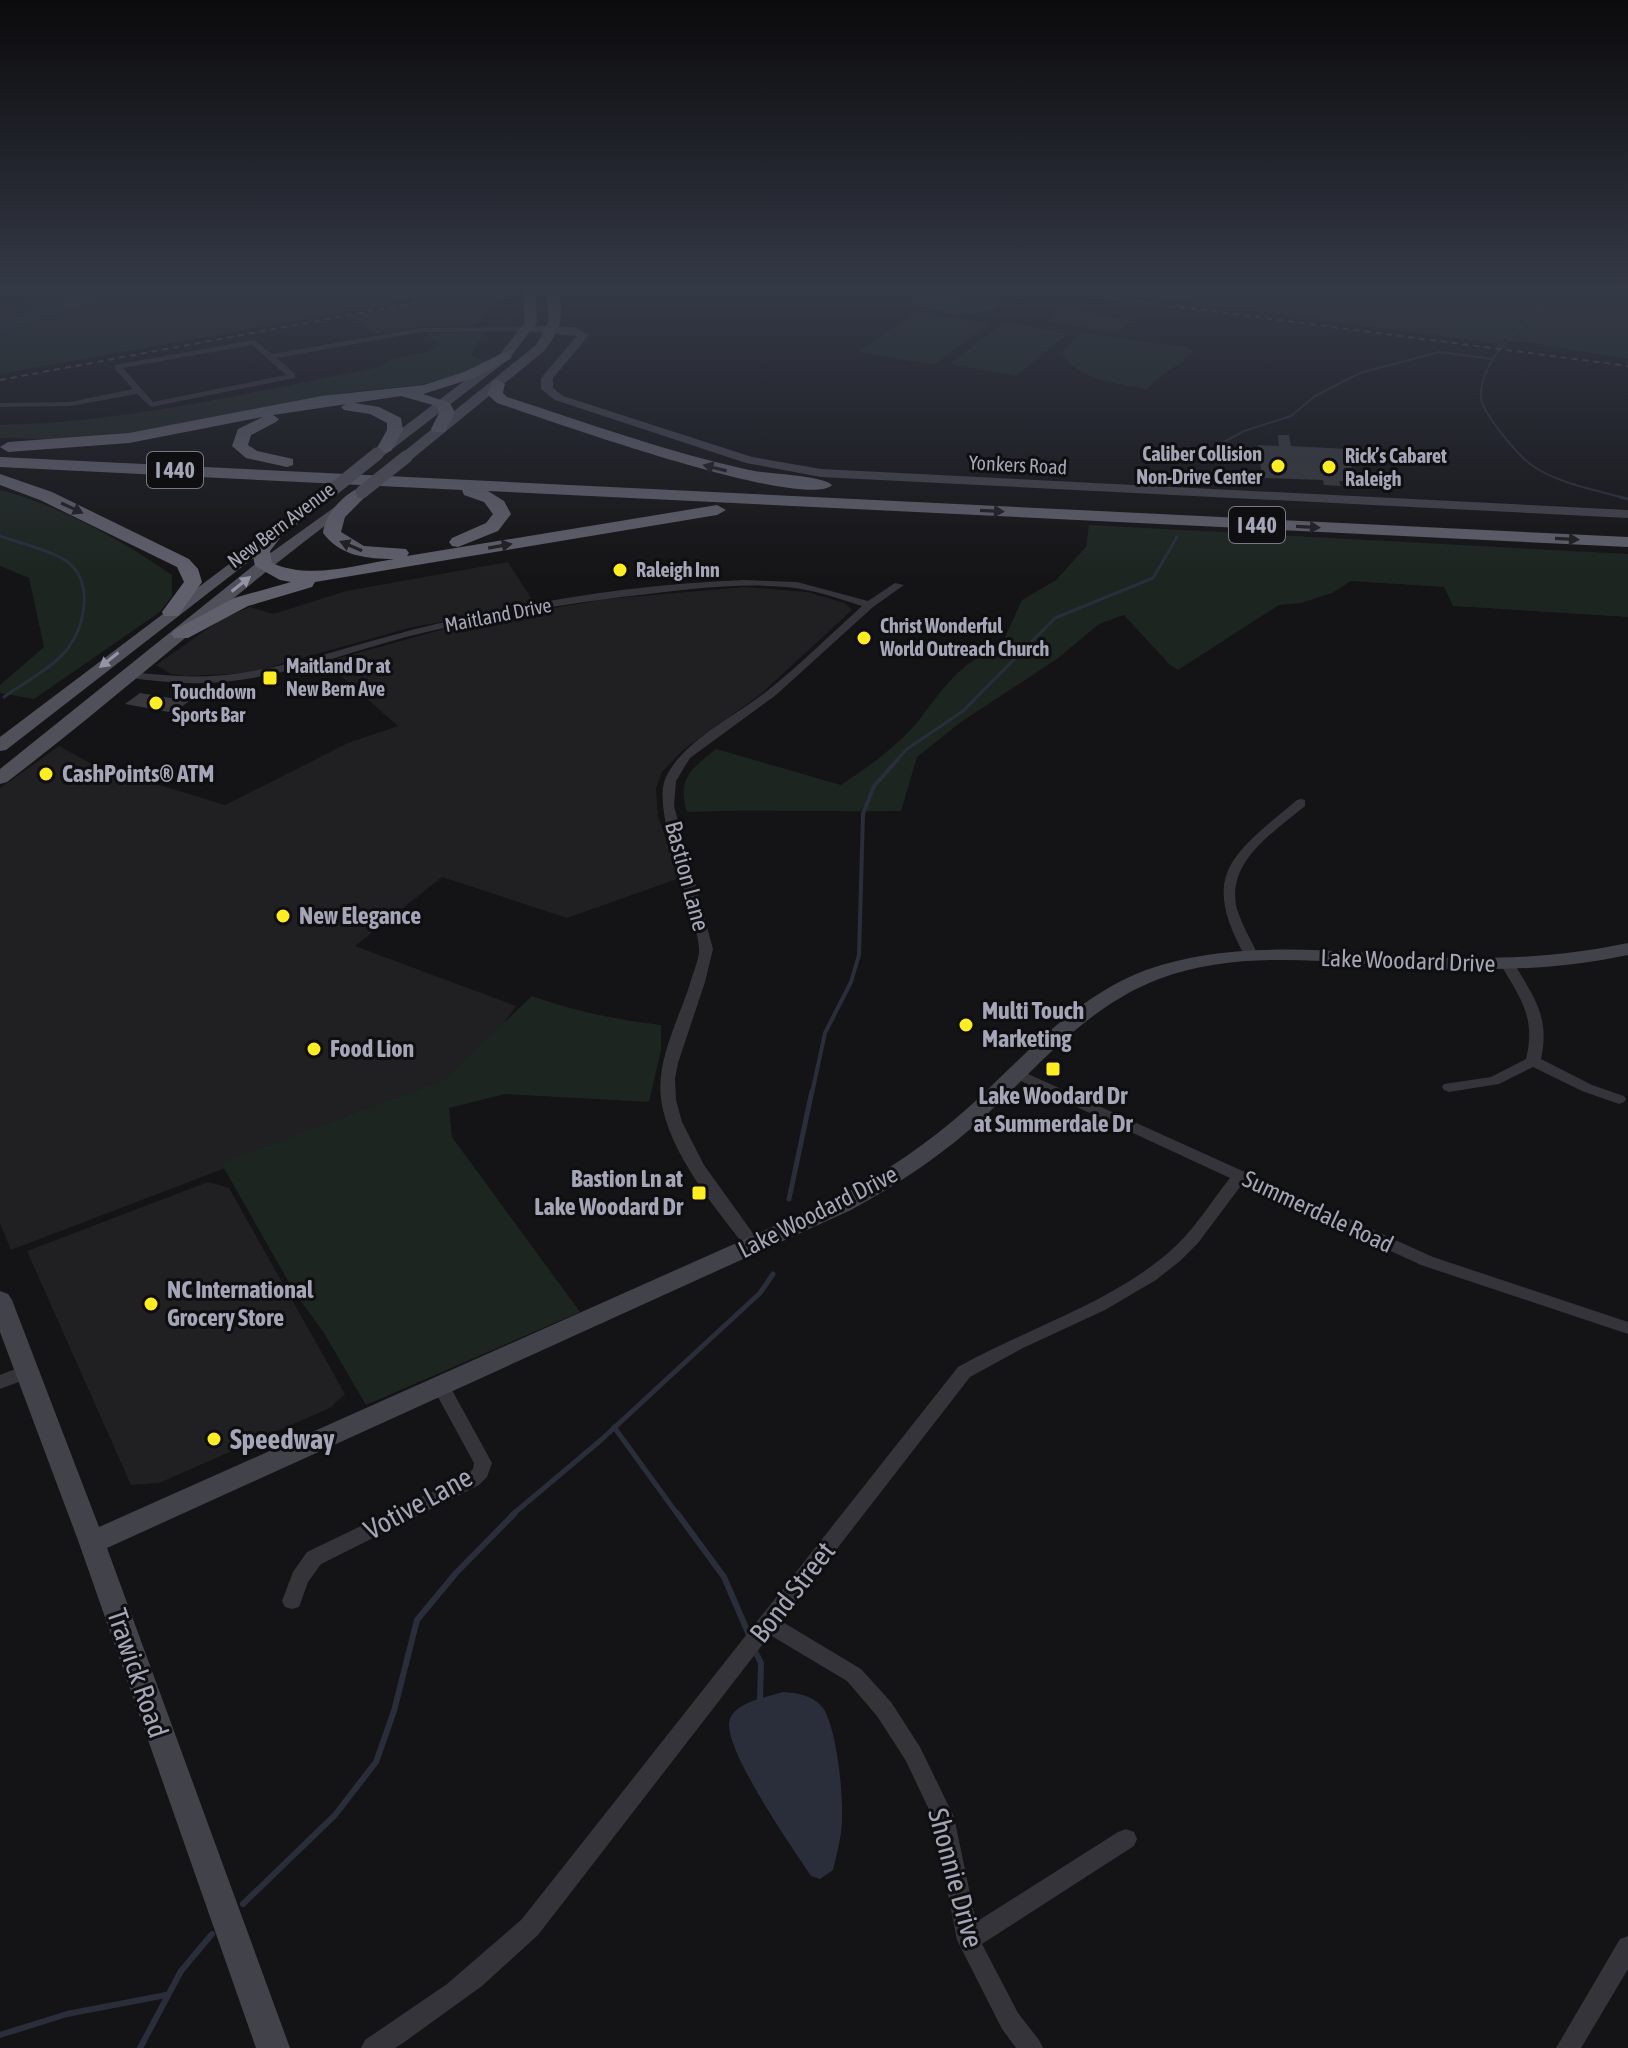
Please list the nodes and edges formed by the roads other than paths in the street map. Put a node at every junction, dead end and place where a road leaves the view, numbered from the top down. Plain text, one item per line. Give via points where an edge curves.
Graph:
1 (134, 387) edge
2 (242, 387) edge
3 (429, 387) edge
4 (464, 387) edge
5 (495, 387) edge
6 (497, 387) edge
7 (546, 387) edge
8 (138, 391) junction
9 (378, 394) junction
10 (442, 403) junction
11 (0, 405) edge
12 (439, 429) junction
13 (0, 449) edge
14 (381, 451) junction
15 (0, 462) edge
16 (314, 466) junction
17 (0, 479) edge
18 (403, 481) junction
19 (362, 492) junction
20 (903, 492) junction
21 (886, 505) junction
22 (1628, 514) edge
23 (1628, 525) edge
24 (275, 533) junction
25 (1628, 542) edge
26 (396, 565) junction
27 (264, 566) junction
28 (899, 585) dead end
29 (869, 605) junction
30 (171, 612) junction
31 (181, 634) junction
32 (131, 675) junction
33 (0, 746) edge
34 (0, 778) edge
35 (1301, 803) dead end
36 (1628, 949) edge
37 (1251, 955) junction
38 (1508, 965) junction
39 (1533, 1061) junction
40 (1017, 1074) junction
41 (1449, 1087) dead end
42 (1619, 1099) dead end
43 (1240, 1176) junction
44 (754, 1246) junction
45 (0, 1300) edge
46 (1628, 1328) edge
47 (26, 1372) junction
48 (0, 1382) edge
49 (441, 1386) junction
50 (92, 1543) junction
51 (292, 1601) dead end
52 (768, 1624) junction
53 (1126, 1839) dead end
54 (968, 1940) junction
55 (1628, 1947) edge
56 (273, 2048) edge
57 (373, 2048) edge
58 (1031, 2048) edge
59 (1568, 2048) edge

1 - 8 street
2 - 8 street via 151,405
3 - 9 highway
4 - 10 main road, New Bern Avenue
5 - 12 main road, New Bern Avenue
20 -> 6 highway via 773,480 692,462 502,400 495,394
7 - 22 street, Yonkers Road via 552,394 731,455 791,468 859,476
8 - 11 street via 70,404
9 - 10 highway via 416,395
9 - 13 highway via 129,438
10 - 12 highway via 447,413
10 - 14 main road, New Bern Avenue
12 - 19 main road, New Bern Avenue, bridge
13 - 16 highway, I 440
14 - 16 highway via 395,421 357,407 285,415 255,425 240,438 240,446 252,455
14 - 24 main road, New Bern Avenue, bridge
15 - 18 highway, I 440
16 - 20 highway, I 440
17 -> 30 highway via 183,563 193,582
18 -> 19 highway via 481,494 496,502 502,514 492,527 458,542 411,552 371,552 341,543 331,529
18 - 21 highway, I 440
19 - 27 main road, New Bern Avenue
20 - 23 highway, I 440
21 -> 25 highway, I 440
26 -> 21 highway via 692,512
24 - 27 highway via 261,551
24 - 30 main road, New Bern Avenue
26 - 27 highway via 304,578
26 - 31 highway via 261,595
31 -> 27 main road, New Bern Avenue
28 - 29 street, Bastion Lane
29 - 32 street, Maitland Drive via 788,584 705,585 609,595 429,628 230,680 183,682
29 - 44 street, Bastion Lane via 772,693 686,756 667,795 706,949 668,1078 673,1120
30 -> 33 main road, New Bern Avenue
31 - 32 main road, New Bern Avenue
32 - 34 main road, New Bern Avenue
35 - 37 street via 1249,849 1230,881 1229,902
36 - 38 street, Lake Woodard Drive via 1577,960
37 - 38 street, Lake Woodard Drive
37 - 40 street, Lake Woodard Drive via 1181,966 1127,985 1082,1012
38 - 39 street via 1539,1020
39 - 41 street via 1494,1081
39 - 42 street
40 - 43 street, Summerdale Road
40 - 44 street, Lake Woodard Drive via 954,1132 901,1171
43 - 46 street, Summerdale Road via 1427,1261
43 - 52 street, Bond Street via 1176,1256 1148,1277 964,1372
44 - 49 street, Lake Woodard Drive
45 - 47 street, Trawick Road
47 - 48 street
47 - 50 street, Trawick Road
49 - 50 street, Lake Woodard Drive
49 - 51 street, Votive Lane via 483,1463 481,1472 314,1558
50 - 56 street, Trawick Road
52 - 54 street, Shonnie Drive via 854,1675 913,1754 943,1817
52 - 57 street, Bond Street via 530,1927 460,1991
53 - 54 street
54 - 58 street, Shonnie Drive via 1010,2021
55 - 59 street

